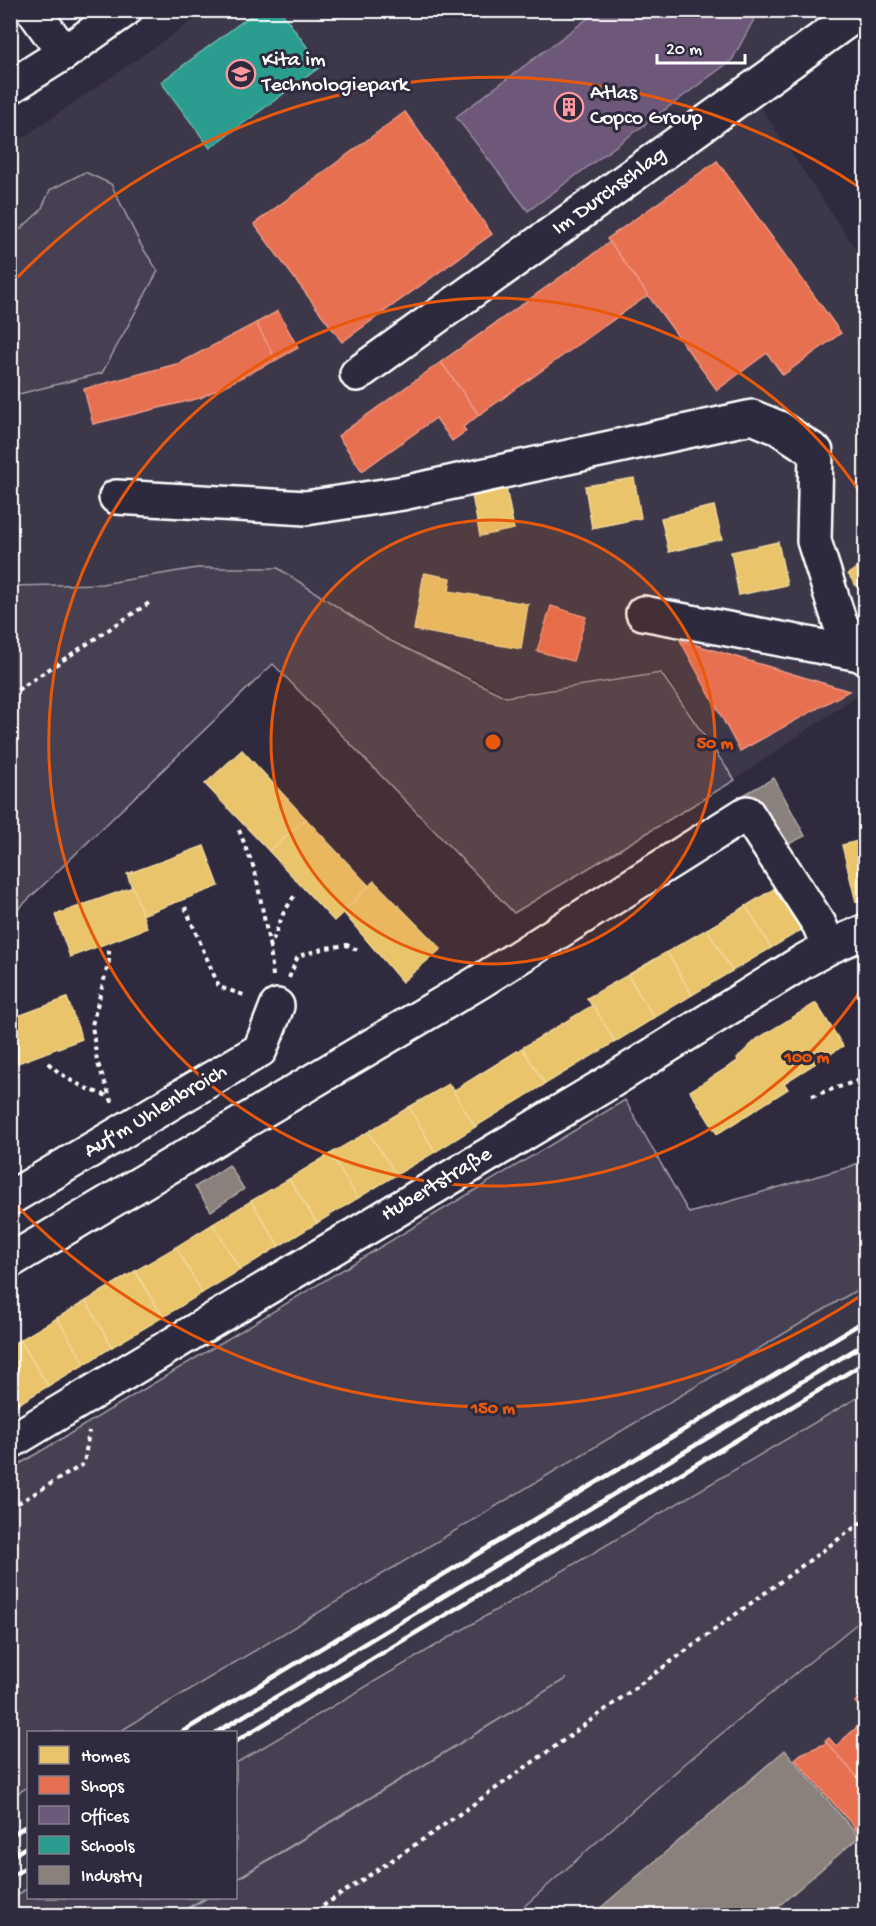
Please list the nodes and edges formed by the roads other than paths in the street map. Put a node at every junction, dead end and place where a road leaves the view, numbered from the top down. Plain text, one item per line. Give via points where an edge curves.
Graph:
1 (33, 10) edge
2 (125, 10) edge
3 (862, 10) edge
4 (64, 53) junction
5 (10, 87) edge
6 (357, 374) dead end
7 (116, 497) dead end
8 (643, 613) dead end
9 (863, 656) edge
10 (866, 931) edge
11 (829, 947) junction
12 (277, 1006) road end
13 (10, 1198) edge
14 (10, 1261) edge
15 (10, 1442) edge

1 - 4 street
2 - 4 street
3 - 6 street, Im Durchschlag
4 - 5 street
7 - 9 street via 306,508 403,492 752,417 816,452 814,541 840,623
8 - 9 street
10 - 11 street, Hubertstraße
11 - 14 street via 819,924 747,813 479,982
11 - 15 street, Hubertstraße
12 - 13 street, Auf'm Uhlenbroich via 260,1050

